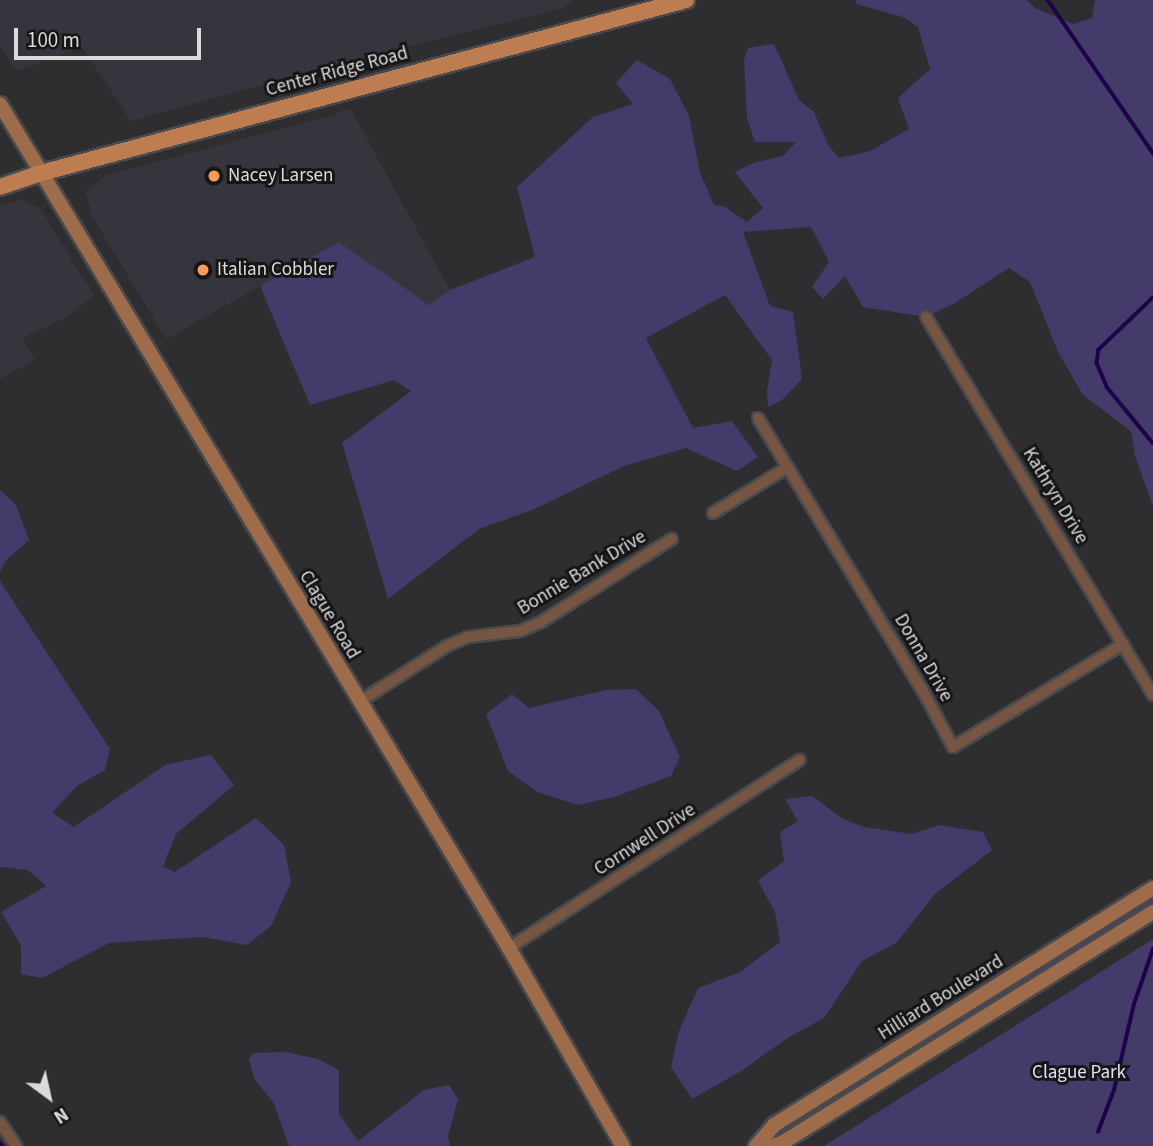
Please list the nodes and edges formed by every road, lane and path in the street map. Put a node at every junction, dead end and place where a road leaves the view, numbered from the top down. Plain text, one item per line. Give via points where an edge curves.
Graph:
1 (686, 0) edge
2 (0, 104) edge
3 (41, 173) junction
4 (0, 187) edge
5 (926, 317) dead end
6 (758, 418) dead end
7 (788, 467) junction
8 (713, 513) dead end
9 (672, 539) dead end
10 (1123, 643) junction
11 (1153, 695) edge
12 (359, 702) junction
13 (800, 760) dead end
14 (1153, 888) edge
15 (1153, 912) edge
16 (509, 948) junction
17 (0, 1122) edge
18 (16, 1146) edge
19 (623, 1146) edge
20 (756, 1146) edge
21 (772, 1146) edge

1 - 3 main road, Center Ridge Road
2 - 3 main road, Clague Road
3 - 4 main road, Center Ridge Road
3 - 12 main road, Clague Road
5 - 10 street, Kathryn Drive
6 - 7 street, Donna Drive
7 - 8 street
7 - 10 street, Donna Drive via 953,747
9 - 12 street, Bonnie Bank Drive via 541,622 520,631 468,637 447,646
10 - 11 street, Kathryn Drive
12 - 16 main road, Clague Road
13 - 16 street, Cornwell Drive
14 - 20 main road, Hilliard Boulevard via 774,1125
15 - 21 main road, Hilliard Boulevard
16 - 19 main road, Clague Road
17 - 18 street

